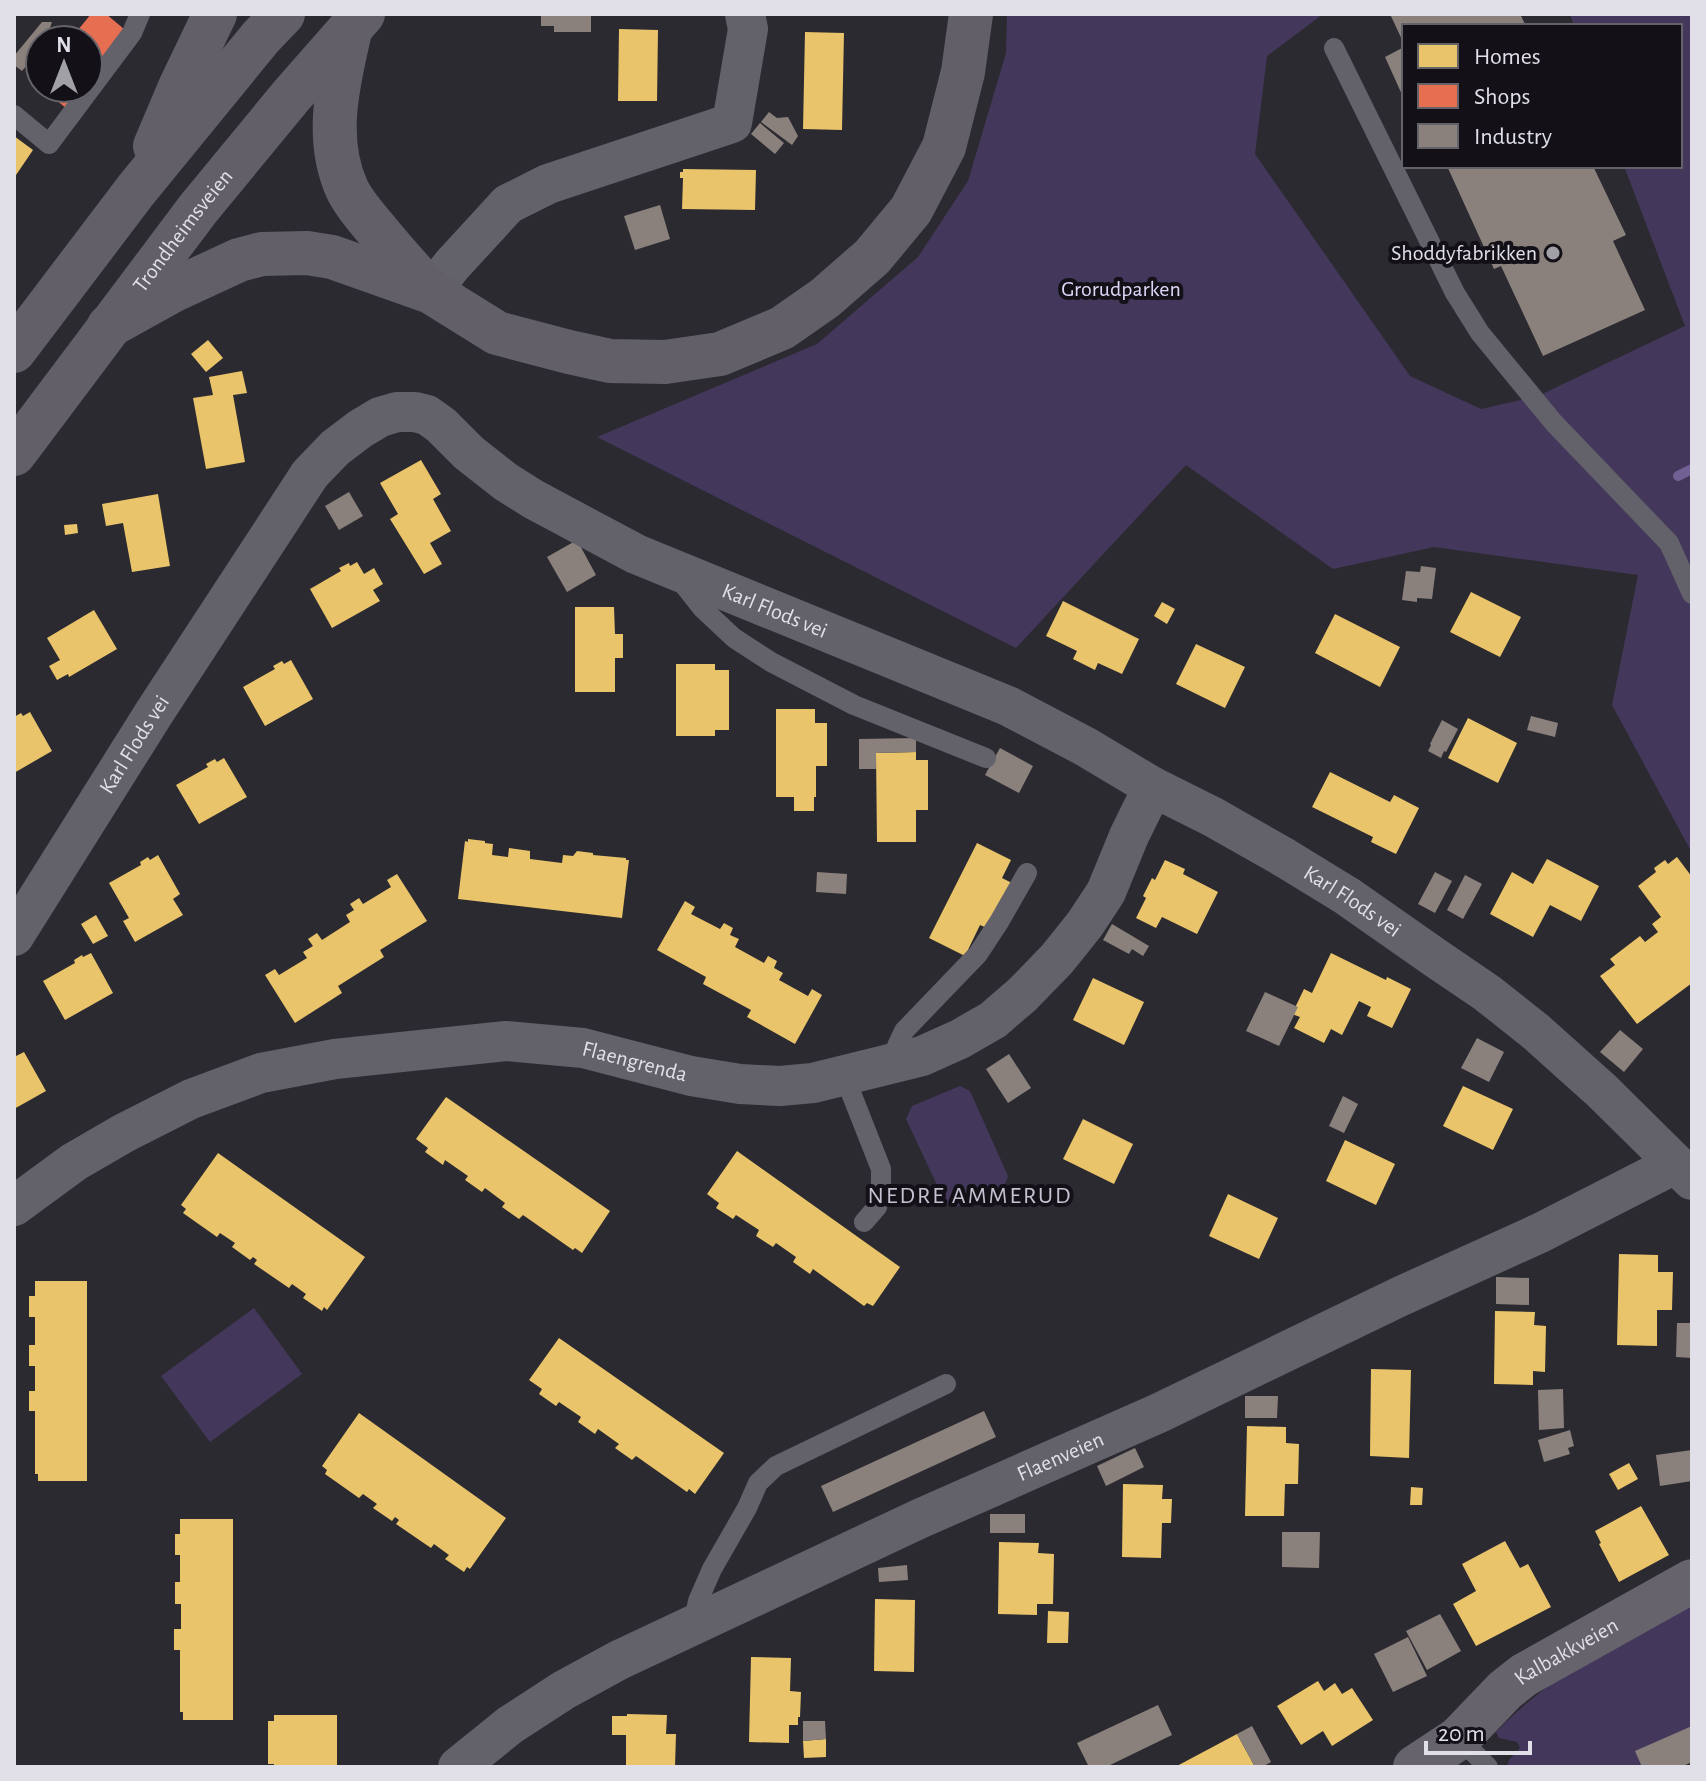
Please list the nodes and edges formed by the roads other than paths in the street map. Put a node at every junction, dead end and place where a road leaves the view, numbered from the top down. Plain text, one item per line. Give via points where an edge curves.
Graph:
1 (140, 14) edge
2 (215, 14) edge
3 (283, 14) edge
4 (745, 14) edge
5 (971, 14) edge
6 (357, 20) edge
7 (1334, 48) dead end
8 (14, 115) edge
9 (136, 190) junction
10 (431, 292) junction
11 (109, 326) junction
12 (14, 351) edge
13 (14, 454) edge
14 (673, 570) junction
15 (1692, 594) edge
16 (986, 758) dead end
17 (1153, 787) junction
18 (1027, 873) dead end
19 (14, 936) edge
20 (893, 1063) junction
21 (844, 1075) junction
22 (1684, 1172) edge
23 (14, 1206) edge
24 (864, 1222) dead end
25 (946, 1384) dead end
26 (1692, 1581) edge
27 (693, 1624) junction
28 (1474, 1753) edge
29 (458, 1767) edge
30 (1415, 1767) edge

1 - 8 lane via 132,33 49,144
2 - 9 highway
3 - 9 highway
4 - 10 street via 748,29 732,123 548,184 508,204
5 - 10 highway via 944,147 911,210 872,257 782,328 720,354 665,362 610,361 497,333
6 - 10 highway via 334,112 337,159 361,211
6 - 11 highway, Trondheimsveien via 198,209
7 - 15 lane via 1455,293 1480,333 1554,423 1669,543
9 - 12 highway
10 - 11 highway via 332,257 262,254 185,284
11 - 13 highway, Trondheimsveien
14 - 16 lane via 703,609 771,662 854,705
14 - 17 street, Karl Flods vei via 1008,706
14 - 19 street, Karl Flods vei via 533,499 427,415 397,412 380,417 335,448 310,474
17 - 20 street, Flaengrenda via 1106,892 1057,959 993,1020 922,1056
17 - 22 street, Karl Flods vei via 1347,896 1487,993 1602,1091
18 - 20 lane via 978,954 904,1031
20 - 21 street, Flaengrenda
21 - 23 street, Flaengrenda via 780,1086 740,1084 583,1048 506,1041 335,1059 261,1073 191,1099 74,1162
21 - 24 lane via 881,1169 877,1207
22 - 27 street, Flaenveien via 1401,1296 1159,1413
25 - 27 lane via 776,1466 758,1483 712,1569
26 - 28 street, Kalbakkveien via 1524,1675 1505,1690
27 - 29 street, Flaenveien via 564,1690
28 - 30 street, Kalbakkveien

